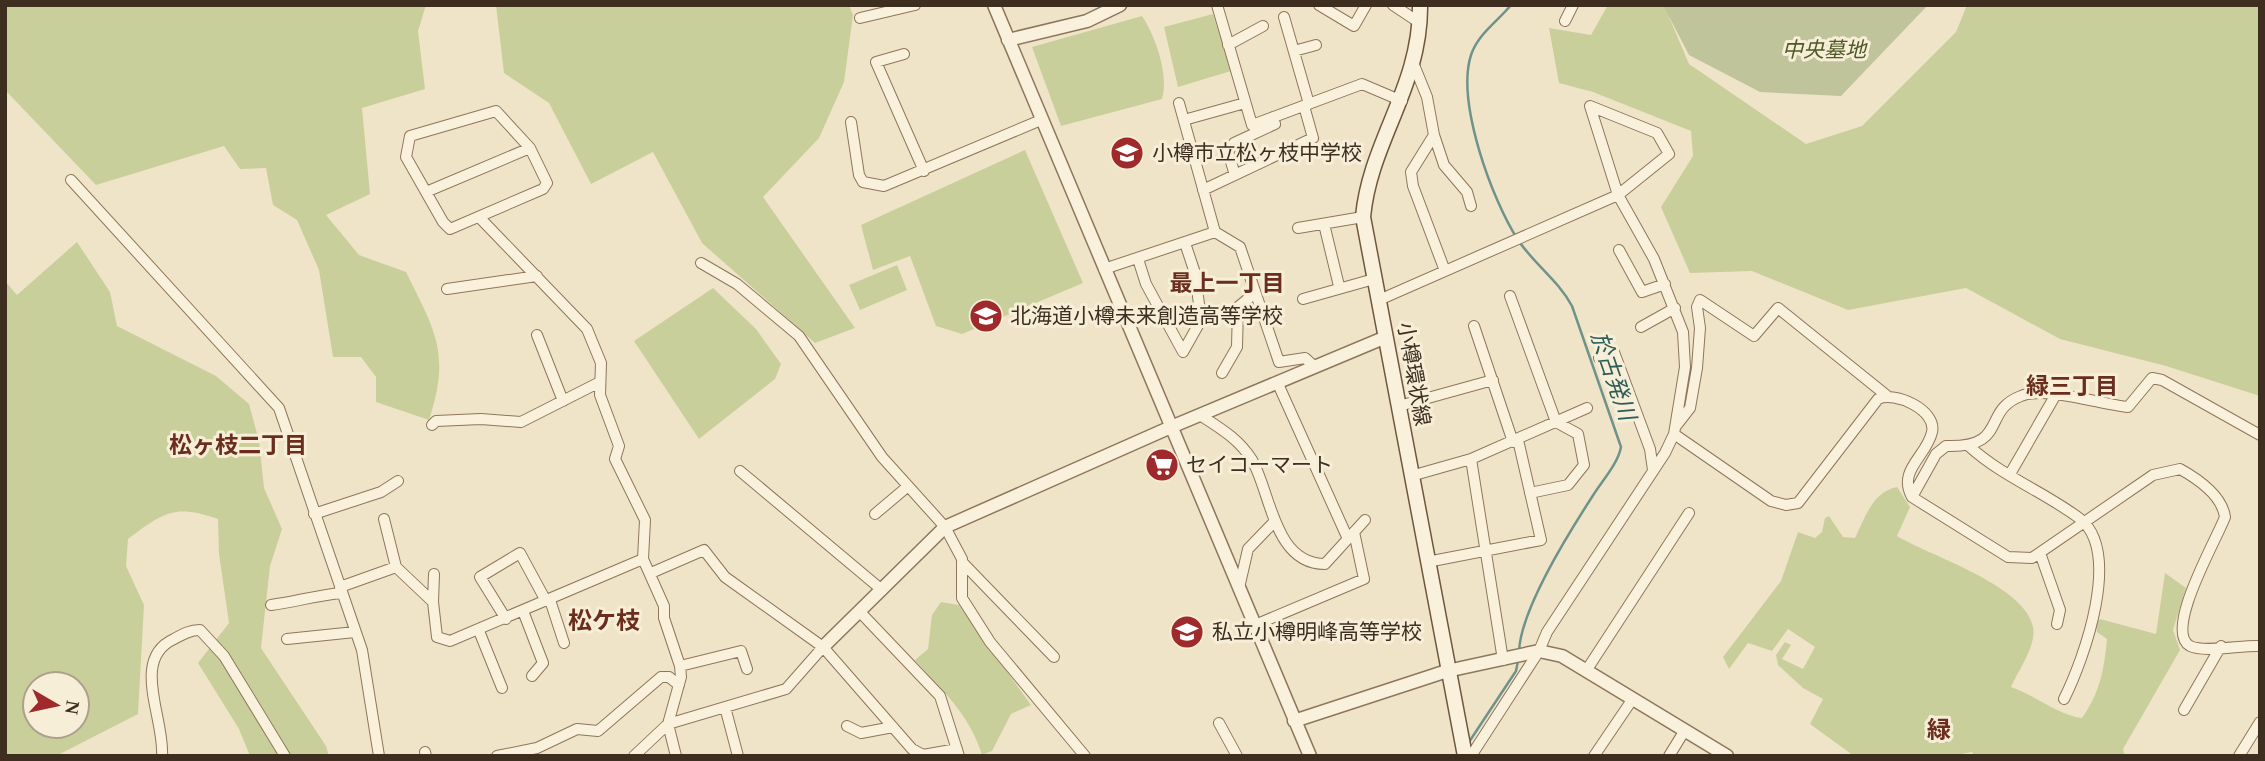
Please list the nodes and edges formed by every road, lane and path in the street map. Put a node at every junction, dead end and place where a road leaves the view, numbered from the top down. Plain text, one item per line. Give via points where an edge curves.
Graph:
1 (915, 5) edge
2 (994, 5) edge
3 (1120, 5) edge
4 (1217, 5) edge
5 (1320, 5) edge
6 (1366, 5) edge
7 (1393, 5) edge
8 (1420, 5) edge
9 (1573, 5) edge
10 (1284, 17) dead end
11 (860, 18) dead end
12 (1566, 20) dead end
13 (1420, 23) junction
14 (1263, 26) dead end
15 (1008, 40) junction
16 (1228, 45) junction
17 (1316, 45) dead end
18 (1294, 51) junction
19 (904, 54) dead end
20 (1414, 65) junction
21 (1402, 101) junction
22 (1179, 103) dead end
23 (1245, 103) junction
24 (1306, 105) junction
25 (1273, 117) junction
26 (1041, 120) junction
27 (1184, 120) junction
28 (851, 122) dead end
29 (1434, 135) junction
30 (530, 148) junction
31 (924, 171) junction
32 (1235, 175) junction
33 (71, 180) dead end
34 (1203, 190) junction
35 (426, 192) junction
36 (1618, 195) junction
37 (1471, 206) dead end
38 (479, 217) junction
39 (1363, 217) junction
40 (1324, 224) junction
41 (1298, 228) dead end
42 (1215, 232) junction
43 (1185, 243) junction
44 (1619, 250) dead end
45 (1138, 259) junction
46 (701, 263) dead end
47 (1104, 269) junction
48 (1445, 271) junction
49 (537, 276) junction
50 (1374, 279) junction
51 (1665, 284) junction
52 (1339, 286) junction
53 (447, 289) dead end
54 (1255, 293) junction
55 (1510, 296) dead end
56 (1303, 299) dead end
57 (1379, 300) junction
58 (1675, 308) junction
59 (1474, 326) dead end
60 (1641, 327) dead end
61 (537, 335) dead end
62 (1386, 337) junction
63 (1600, 358) dead end
64 (1315, 367) junction
65 (1222, 373) dead end
66 (1493, 380) junction
67 (598, 383) junction
68 (1278, 384) junction
69 (1886, 395) junction
70 (2055, 396) junction
71 (564, 401) junction
72 (1399, 406) junction
73 (1587, 408) dead end
74 (1200, 415) junction
75 (1556, 422) junction
76 (432, 425) dead end
77 (1171, 427) junction
78 (1674, 432) junction
79 (2260, 435) edge
80 (1515, 441) junction
81 (1970, 447) junction
82 (1471, 459) junction
83 (1653, 470) junction
84 (740, 471) dead end
85 (2010, 474) junction
86 (1411, 477) junction
87 (398, 481) dead end
88 (908, 486) junction
89 (1530, 493) junction
90 (1912, 497) junction
91 (1689, 513) dead end
92 (314, 514) junction
93 (875, 514) dead end
94 (384, 519) dead end
95 (1365, 520) dead end
96 (1275, 521) junction
97 (2085, 523) junction
98 (945, 527) junction
99 (1351, 536) junction
100 (1485, 552) junction
101 (2040, 553) junction
102 (643, 559) junction
103 (962, 562) junction
104 (1427, 562) junction
105 (396, 567) junction
106 (651, 573) junction
107 (434, 574) dead end
108 (1239, 588) junction
109 (341, 590) junction
110 (882, 590) junction
111 (548, 600) junction
112 (433, 603) junction
113 (271, 605) dead end
114 (523, 611) junction
115 (860, 612) junction
116 (506, 619) junction
117 (2057, 624) dead end
118 (1255, 625) junction
119 (479, 631) junction
120 (355, 632) junction
121 (287, 639) dead end
122 (564, 643) dead end
123 (2221, 646) junction
124 (2260, 646) edge
125 (823, 647) junction
126 (1535, 652) junction
127 (1054, 657) dead end
128 (1503, 660) junction
129 (680, 666) junction
130 (747, 669) dead end
131 (1447, 671) junction
132 (1586, 671) junction
133 (532, 676) dead end
134 (679, 685) junction
135 (502, 688) dead end
136 (2064, 699) dead end
137 (1632, 700) junction
138 (726, 707) junction
139 (2184, 710) dead end
140 (1294, 721) junction
141 (2260, 722) edge
142 (1219, 723) dead end
143 (667, 724) junction
144 (847, 726) dead end
145 (893, 727) junction
146 (1685, 730) junction
147 (1463, 749) edge
148 (958, 753) edge
149 (162, 756) edge
150 (285, 756) edge
151 (379, 756) edge
152 (497, 756) edge
153 (634, 756) edge
154 (676, 756) edge
155 (738, 756) edge
156 (1085, 756) edge
157 (1237, 756) edge
158 (1310, 756) edge
159 (1471, 756) edge
160 (1594, 756) edge
161 (1669, 756) edge
162 (1727, 756) edge
163 (2239, 756) edge

1 - 11 street
2 - 15 street
3 - 15 street via 1087,21
4 - 16 street
5 - 6 street via 1354,26
7 - 13 street
8 - 13 main road, 小樽環状線
9 - 12 street
10 - 18 street
13 - 20 main road, 小樽環状線
14 - 16 street
15 - 26 street
16 - 23 street
17 - 18 street
18 - 24 street
19 - 31 street via 876,62
20 - 21 main road, 小樽環状線
20 - 29 street via 1430,108
21 - 24 street via 1362,84
21 - 39 main road, 小樽環状線 via 1367,186
22 - 27 street
23 - 25 street via 1252,125
23 - 27 street
24 - 25 street
24 - 32 street via 1313,138
25 - 32 street via 1275,124 1234,144 1228,152
26 - 31 street
26 - 47 street
27 - 34 street
28 - 31 street via 863,182 884,186
29 - 37 street via 1444,165 1467,192
29 - 48 street via 1411,172
30 - 35 street
30 - 35 street via 496,111 410,136 406,158
30 - 38 street via 547,183 543,189
32 - 34 street
33 - 92 street via 279,408
34 - 42 street
35 - 38 street via 450,229
36 - 36 street via 1610,169 1590,106 1657,133 1669,154
36 - 48 street
36 - 51 street
38 - 49 street
39 - 40 street
39 - 50 main road, 小樽環状線
40 - 41 street
40 - 52 street
42 - 43 street
42 - 54 street via 1240,247
43 - 45 street
43 - 45 street via 1195,273 1201,320 1183,352 1146,284
44 - 51 street via 1642,292
45 - 47 street
46 - 88 street via 737,284 799,336 882,457
47 - 77 street
48 - 57 street
49 - 53 street
49 - 67 street via 587,329 601,363
50 - 52 street
50 - 57 main road, 小樽環状線
51 - 58 street
52 - 56 street
54 - 64 street via 1279,362 1305,358
54 - 65 street via 1238,307 1237,347
55 - 75 street
57 - 62 main road, 小樽環状線
58 - 60 street
58 - 78 street via 1683,332 1685,367
59 - 66 street
61 - 71 street
62 - 64 street
62 - 72 main road, 小樽環状線
63 - 83 street via 1614,352 1650,449
64 - 68 street
66 - 72 street
66 - 80 street
67 - 71 street
67 - 102 street via 619,446 615,458 645,520
68 - 74 street
68 - 99 street
69 - 78 street via 1871,405 1798,503 1771,501
69 - 78 street via 1778,308 1754,336 1700,300 1690,408
69 - 90 street via 1907,400 1931,422 1933,431 1908,474
70 - 79 street via 2128,407 2152,378
70 - 81 street via 2019,396 2007,404 1986,436
70 - 85 street
71 - 76 street via 521,422 481,419
72 - 86 main road, 小樽環状線
73 - 75 street
74 - 77 street
74 - 96 street via 1236,439 1253,462
75 - 80 street
75 - 89 street via 1578,434 1584,465 1568,485
77 - 98 street
77 - 108 street
78 - 83 street
80 - 82 street
80 - 89 street
81 - 85 street
81 - 90 street via 1946,446 1936,454
82 - 86 street
82 - 100 street
83 - 126 street
84 - 110 street
85 - 97 street
86 - 104 main road, 小樽環状線
87 - 92 street via 381,492
88 - 93 street
88 - 98 street
89 - 100 street via 1541,540
90 - 101 street via 2008,557 2032,558
91 - 132 street
92 - 109 street
94 - 105 street
95 - 99 street
96 - 99 street via 1287,542 1317,564 1325,564
96 - 108 street via 1248,549
97 - 101 street
97 - 123 street via 2153,475 2180,469 2194,477 2223,507 2225,517 2192,587 2181,634 2191,647
97 - 136 street via 2098,546 2092,631
98 - 103 street
98 - 110 street
99 - 118 street via 1364,579
100 - 104 street
100 - 128 street
101 - 117 street via 2060,610
102 - 106 street
102 - 111 street
103 - 127 street
103 - 156 street via 962,598 975,621
104 - 131 main road, 小樽環状線
105 - 109 street
105 - 112 street
106 - 125 street via 704,550 725,577
106 - 129 street
107 - 112 street
108 - 118 street
109 - 113 street
109 - 120 street
110 - 115 street
111 - 114 street
111 - 116 street via 520,554 481,577
111 - 122 street
112 - 119 street via 437,637 450,641
114 - 116 street
114 - 133 street via 543,663
115 - 125 street
115 - 148 street via 940,695
116 - 119 street
118 - 140 street
119 - 135 street
120 - 121 street
120 - 151 street
123 - 124 street
123 - 139 street
125 - 138 street via 786,689
125 - 145 street
126 - 128 street
126 - 132 street via 1562,656
126 - 159 street
128 - 131 street
129 - 130 street via 741,651
129 - 134 street
131 - 140 street
131 - 147 main road, 小樽環状線
132 - 137 street
134 - 143 street
134 - 152 street via 661,677 598,731 578,729 537,748
137 - 146 street
137 - 160 street
138 - 143 street
138 - 155 street
140 - 158 street
141 - 163 street
142 - 157 street
143 - 153 street
143 - 154 street
144 - 145 street via 860,733
145 - 148 street via 923,755
146 - 161 street
146 - 162 street
149 - 150 street via 153,657 164,643 192,630 200,630 224,656

